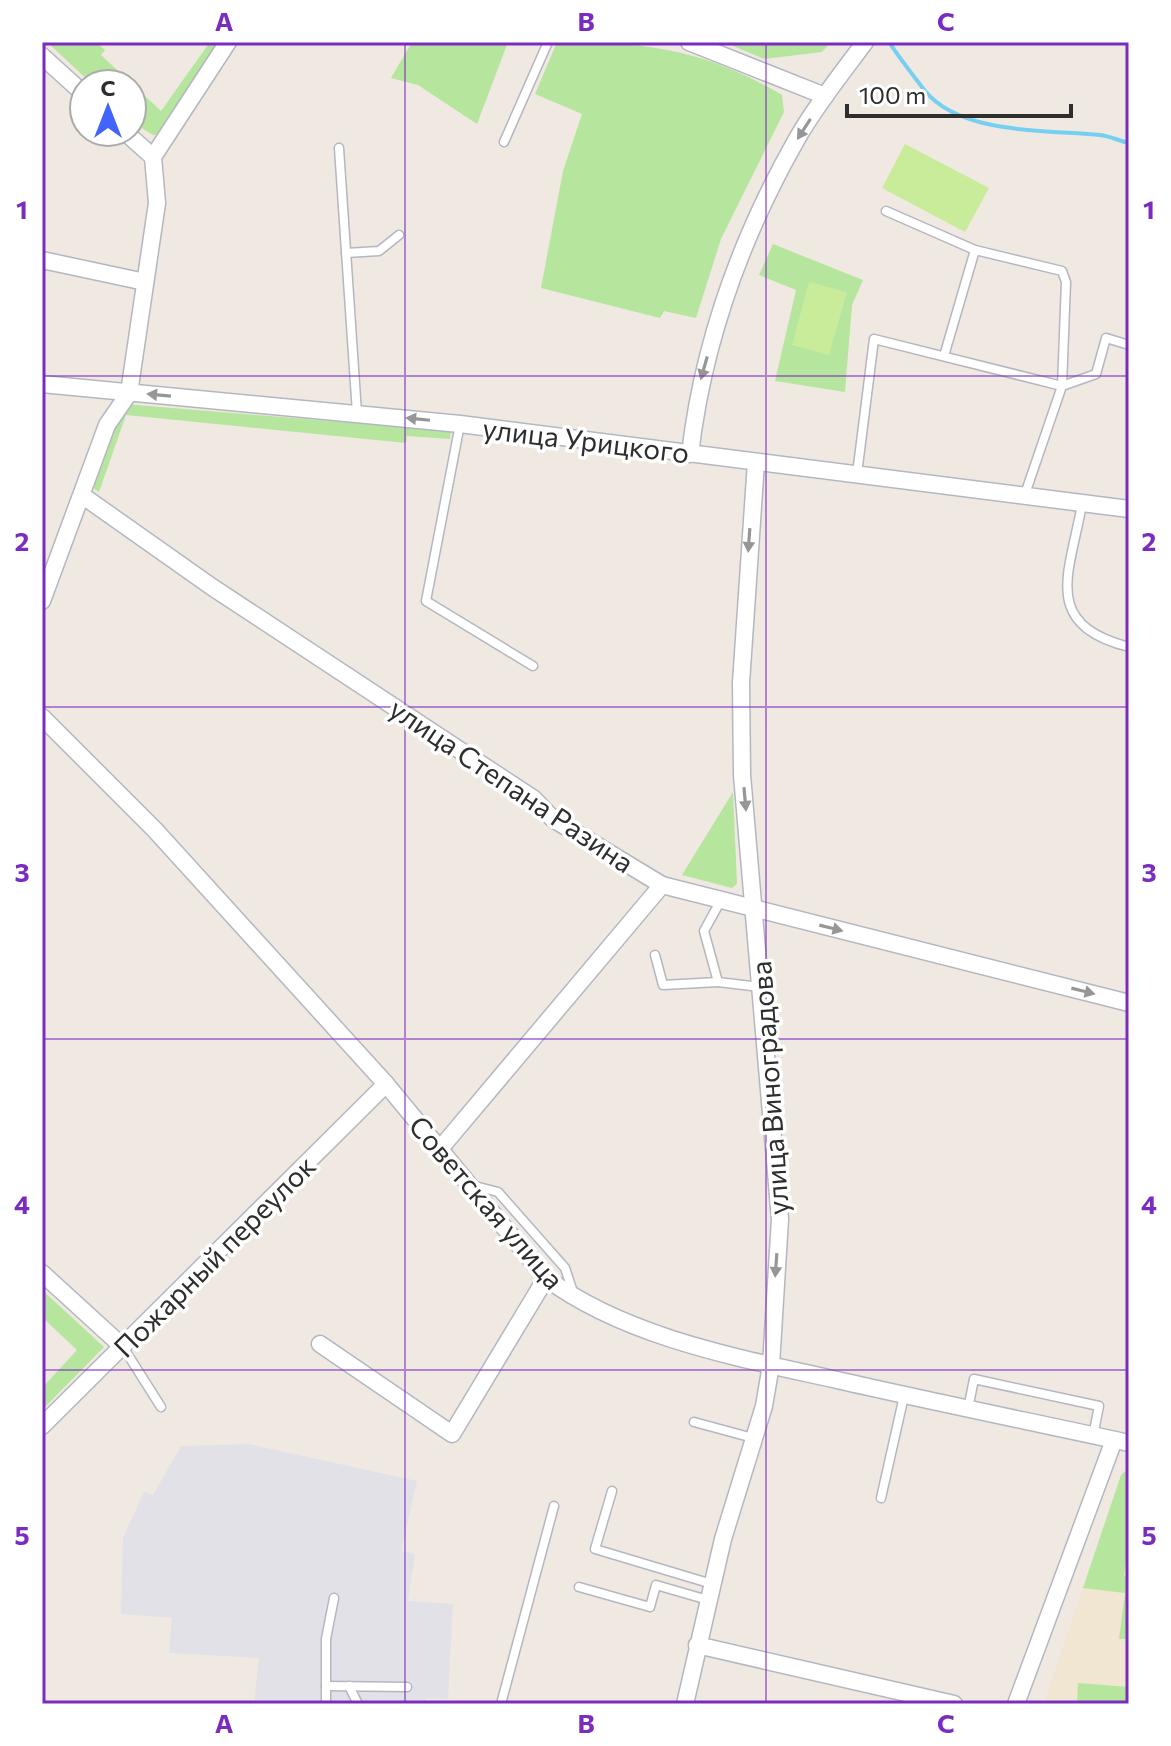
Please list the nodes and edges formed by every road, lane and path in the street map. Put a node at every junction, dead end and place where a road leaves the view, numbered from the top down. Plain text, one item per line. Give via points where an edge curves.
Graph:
1 (228, 42) edge
2 (548, 42) edge
3 (689, 42) edge
4 (865, 42) edge
5 (42, 56) edge
6 (68, 80) edge
7 (825, 96) junction
8 (504, 142) dead end
9 (143, 148) edge
10 (339, 148) dead end
11 (153, 157) junction
12 (886, 211) dead end
13 (399, 235) dead end
14 (975, 250) junction
15 (346, 253) junction
16 (42, 260) edge
17 (145, 282) junction
18 (1129, 345) edge
19 (944, 356) junction
20 (42, 384) edge
21 (1062, 386) junction
22 (129, 393) junction
23 (357, 413) junction
24 (460, 424) junction
25 (690, 454) junction
26 (756, 462) junction
27 (857, 474) junction
28 (83, 496) junction
29 (1023, 497) junction
30 (1082, 504) junction
31 (1129, 509) edge
32 (42, 601) edge
33 (1129, 647) edge
34 (533, 666) dead end
35 (42, 717) edge
36 (662, 885) junction
37 (721, 900) junction
38 (755, 908) junction
39 (655, 955) dead end
40 (718, 982) junction
41 (762, 987) junction
42 (1129, 1003) edge
43 (386, 1084) junction
44 (439, 1150) junction
45 (468, 1184) junction
46 (42, 1273) edge
47 (546, 1278) junction
48 (576, 1300) junction
49 (320, 1344) dead end
50 (123, 1347) junction
51 (771, 1365) junction
52 (905, 1395) junction
53 (161, 1407) dead end
54 (968, 1409) junction
55 (694, 1422) dead end
56 (42, 1426) edge
57 (1093, 1436) junction
58 (754, 1439) junction
59 (1121, 1442) edge
60 (612, 1491) dead end
61 (881, 1498) dead end
62 (554, 1506) dead end
63 (579, 1587) dead end
64 (710, 1592) junction
65 (334, 1598) dead end
66 (697, 1645) junction
67 (326, 1686) junction
68 (349, 1686) junction
69 (407, 1687) dead end
70 (326, 1704) edge
71 (358, 1704) edge
72 (501, 1704) edge
73 (685, 1704) edge
74 (954, 1704) edge
75 (1016, 1704) edge

1 - 11 street
2 - 8 lane
3 - 7 street
4 - 7 street
5 - 6 street
7 -> 25 street via 798,137 728,288 700,381
9 - 11 street
10 - 15 lane
11 - 17 street via 157,203
12 - 14 lane
13 - 15 lane via 379,251
14 - 19 lane
14 - 21 lane via 1062,271
15 - 23 lane
16 - 17 street
17 - 22 street
18 - 21 lane via 1106,338 1096,374
19 - 21 lane
19 - 27 lane via 874,339
20 - 22 street, улица Урицкого
21 - 29 lane
23 -> 22 street, улица Урицкого
22 - 28 street via 107,425
24 -> 23 street, улица Урицкого
24 - 25 street, улица Урицкого
24 - 34 lane via 426,601
25 - 26 street, улица Урицкого
26 - 27 street, улица Урицкого
26 -> 38 street, улица Виноградова via 741,683 742,775
27 - 29 street, улица Урицкого
28 - 32 street
28 - 36 street, улица Степана Разина via 534,799 553,819
29 - 30 street, улица Урицкого
30 - 31 street, улица Урицкого
30 - 33 lane via 1067,586 1070,612 1084,628
35 - 43 street, Советская улица via 155,830
36 - 37 street, улица Степана Разина
36 - 44 street
37 - 38 street, улица Степана Разина
37 - 40 lane via 704,931
38 - 41 street, улица Виноградова
38 -> 42 street, улица Степана Разина
39 - 40 lane via 663,985
40 - 41 lane
41 -> 51 street, улица Виноградова via 780,1219
43 - 44 street, Советская улица
43 - 50 street, Пожарный переулок
44 - 45 street, Советская улица
45 - 47 street, Советская улица
45 - 48 lane via 498,1192 565,1268
46 - 50 street
47 - 48 street, Советская улица
47 - 49 street via 452,1434
48 - 51 street, Советская улица via 622,1323
50 - 53 lane
50 - 56 street, Пожарный переулок
51 - 52 street, Советская улица
51 - 58 street, улица Виноградова
52 - 54 street, Советская улица
52 - 61 lane
54 - 57 street, Советская улица
54 - 57 lane via 974,1379 1099,1406
55 - 58 lane
57 - 59 street, Советская улица
58 - 64 street, улица Виноградова
59 - 75 street
60 - 64 lane via 595,1549
62 - 72 lane
63 - 64 lane via 650,1607 656,1585
64 - 66 street, улица Виноградова
65 - 67 lane via 326,1639
66 - 73 street, улица Виноградова
66 - 74 street
67 - 68 lane
67 - 70 lane
68 - 69 lane
68 - 71 lane

